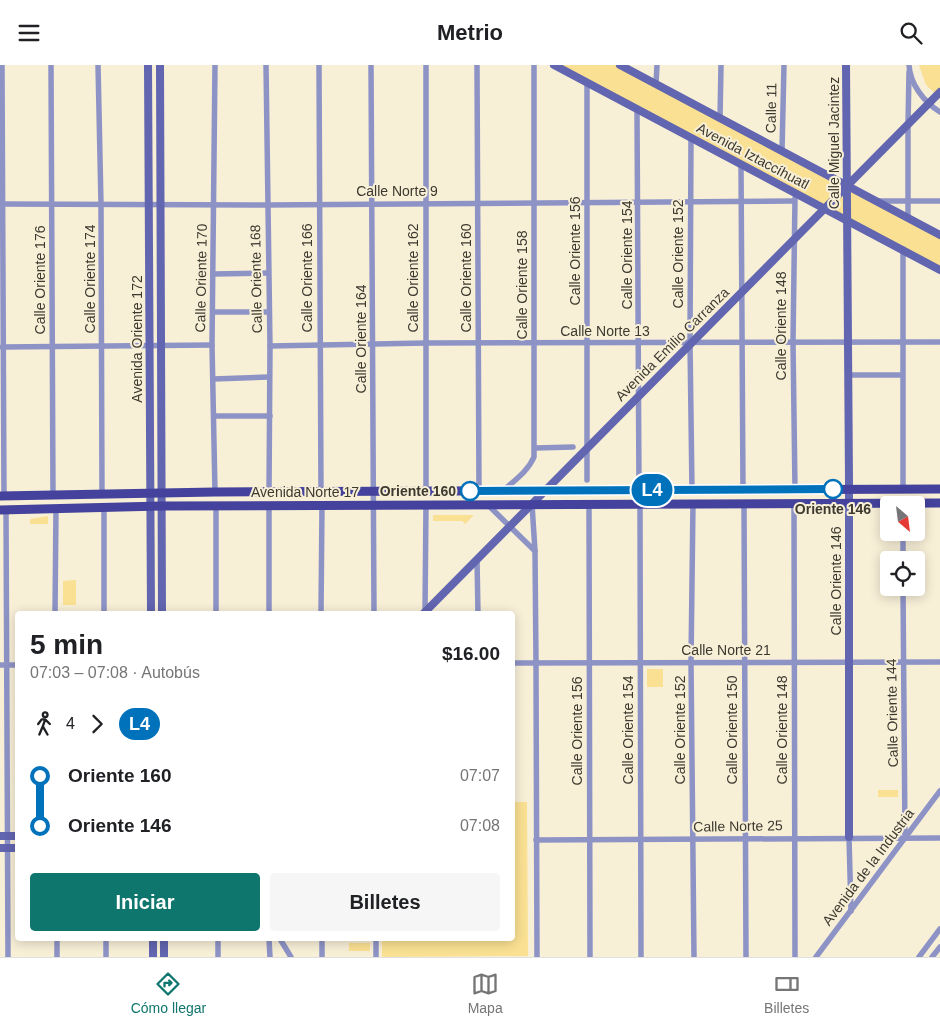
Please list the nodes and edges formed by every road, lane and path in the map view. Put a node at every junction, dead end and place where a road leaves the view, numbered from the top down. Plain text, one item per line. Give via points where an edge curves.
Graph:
1 (2, 65) edge
2 (51, 65) edge
3 (98, 65) edge
4 (148, 65) edge
5 (160, 65) edge
6 (215, 65) edge
7 (266, 65) edge
8 (319, 65) edge
9 (371, 65) edge
10 (426, 65) edge
11 (477, 65) edge
12 (534, 65) edge
13 (554, 65) edge
14 (620, 65) edge
15 (657, 65) edge
16 (721, 65) edge
17 (784, 65) edge
18 (846, 65) edge
19 (909, 68) edge
20 (587, 83) junction
21 (656, 84) junction
22 (940, 92) edge
23 (929, 104) junction
24 (638, 110) junction
25 (940, 112) edge
26 (720, 119) junction
27 (908, 125) junction
28 (691, 137) junction
29 (782, 151) junction
30 (741, 165) junction
31 (848, 185) junction
32 (795, 197) junction
33 (876, 201) junction
34 (940, 201) edge
35 (534, 202) junction
36 (587, 202) junction
37 (639, 202) junction
38 (690, 202) junction
39 (742, 202) junction
40 (908, 202) junction
41 (214, 203) junction
42 (373, 203) junction
43 (426, 203) junction
44 (478, 203) junction
45 (1, 204) edge
46 (102, 204) junction
47 (150, 204) junction
48 (160, 204) junction
49 (319, 204) junction
50 (52, 205) junction
51 (267, 205) junction
52 (825, 209) junction
53 (908, 218) junction
54 (847, 221) junction
55 (940, 235) edge
56 (794, 241) junction
57 (903, 249) junction
58 (940, 270) edge
59 (268, 273) junction
60 (214, 274) junction
61 (743, 291) junction
62 (213, 312) junction
63 (269, 312) junction
64 (793, 342) junction
65 (902, 342) junction
66 (940, 342) edge
67 (426, 343) junction
68 (478, 343) junction
69 (534, 343) junction
70 (588, 343) junction
71 (640, 343) junction
72 (690, 343) junction
73 (743, 343) junction
74 (848, 343) junction
75 (212, 345) junction
76 (270, 345) junction
77 (319, 345) junction
78 (373, 345) junction
79 (52, 346) junction
80 (150, 346) junction
81 (162, 346) junction
82 (2, 347) edge
83 (103, 347) junction
84 (848, 375) junction
85 (902, 375) junction
86 (269, 377) junction
87 (213, 379) junction
88 (639, 395) junction
89 (214, 416) junction
90 (270, 416) junction
91 (573, 447) dead end
92 (535, 448) junction
93 (586, 448) junction
94 (587, 480) dead end
95 (743, 489) junction
96 (795, 489) junction
97 (849, 489) junction
98 (903, 489) junction
99 (940, 489) edge
100 (639, 490) junction
101 (692, 490) junction
102 (374, 491) junction
103 (426, 491) junction
104 (479, 491) junction
105 (503, 491) junction
106 (544, 491) junction
107 (162, 492) junction
108 (215, 492) junction
109 (269, 492) junction
110 (321, 492) junction
111 (102, 493) junction
112 (150, 493) junction
113 (54, 494) junction
114 (1, 495) edge
115 (693, 503) junction
116 (744, 503) junction
117 (794, 503) junction
118 (848, 503) junction
119 (925, 503) edge
120 (940, 503) edge
121 (532, 504) junction
122 (590, 504) junction
123 (640, 504) junction
124 (880, 504) edge
125 (322, 505) junction
126 (374, 505) junction
127 (426, 505) junction
128 (488, 505) junction
129 (162, 506) junction
130 (216, 506) junction
131 (268, 506) junction
132 (150, 507) junction
133 (104, 508) junction
134 (56, 509) junction
135 (2, 511) edge
136 (510, 526) junction
137 (535, 551) junction
138 (477, 559) junction
139 (903, 596) edge
140 (55, 611) edge
141 (104, 611) edge
142 (151, 611) edge
143 (162, 611) edge
144 (216, 611) edge
145 (269, 611) edge
146 (321, 611) edge
147 (374, 611) edge
148 (424, 611) edge
149 (426, 611) edge
150 (478, 611) edge
151 (692, 662) junction
152 (744, 662) junction
153 (794, 662) junction
154 (940, 662) edge
155 (515, 663) edge
156 (536, 663) junction
157 (589, 663) junction
158 (640, 663) junction
159 (849, 663) junction
160 (903, 663) junction
161 (3, 665) edge
162 (940, 791) edge
163 (4, 836) edge
164 (849, 837) junction
165 (745, 838) junction
166 (794, 838) junction
167 (906, 838) junction
168 (940, 838) edge
169 (590, 839) junction
170 (641, 839) junction
171 (536, 840) junction
172 (693, 840) junction
173 (4, 848) edge
174 (851, 911) junction
175 (940, 929) edge
176 (57, 941) edge
177 (106, 941) edge
178 (153, 941) edge
179 (164, 941) edge
180 (218, 941) edge
181 (269, 941) edge
182 (281, 941) edge
183 (322, 941) edge
184 (376, 941) edge
185 (940, 947) edge
186 (8, 957) edge
187 (57, 957) edge
188 (106, 957) edge
189 (153, 957) edge
190 (164, 957) edge
191 (218, 957) edge
192 (270, 957) edge
193 (292, 957) edge
194 (322, 957) edge
195 (376, 957) edge
196 (537, 957) edge
197 (590, 957) edge
198 (641, 957) edge
199 (694, 957) edge
200 (746, 957) edge
201 (795, 957) edge
202 (816, 957) edge
203 (919, 957) edge
204 (932, 957) edge

1 - 45 street
2 - 50 street, Calle Oriente 176
3 - 46 street, Calle Oriente 174
4 - 47 street, Avenida Oriente 172
5 - 48 street, Avenida Oriente 172
6 - 41 street, Calle Oriente 170
7 - 51 street, Calle Oriente 168
8 - 49 street, Calle Oriente 166
9 - 42 street, Calle Oriente 164
10 - 43 street, Calle Oriente 162
11 - 44 street, Calle Oriente 160
12 - 35 street, Calle Oriente 158
13 - 20 street, Avenida Iztaccíhuatl
14 - 21 street, Avenida Iztaccíhuatl
15 - 21 street
16 - 26 street
17 - 29 street, Calle 11
18 - 31 street, Calle Miguel Jacintez
19 - 23 street via 917,89
19 - 27 street
20 - 24 street, Avenida Iztaccíhuatl
20 - 36 street, Calle Oriente 156
21 - 26 street, Avenida Iztaccíhuatl
22 - 23 street, Avenida Emilio Carranza
23 - 25 street
23 - 27 street, Avenida Emilio Carranza
24 - 28 street, Avenida Iztaccíhuatl
24 - 37 street, Calle Oriente 154
26 - 29 street, Avenida Iztaccíhuatl
27 - 31 street, Avenida Emilio Carranza
27 - 40 street
28 - 30 street, Avenida Iztaccíhuatl
28 - 38 street, Calle Oriente 152
29 - 31 street, Avenida Iztaccíhuatl
30 - 32 street, Avenida Iztaccíhuatl
30 - 39 street
31 - 33 street, Avenida Iztaccíhuatl
31 - 52 street, Avenida Emilio Carranza
31 - 54 street, Calle Miguel Jacintez
32 - 39 street, Calle Norte 9
32 - 52 street, Avenida Iztaccíhuatl
32 - 56 street, Calle Oriente 148
33 - 40 street
33 - 53 street, Avenida Iztaccíhuatl
34 - 40 street
35 - 36 street, Calle Norte 9
35 - 44 street, Calle Norte 9
35 - 69 street, Calle Oriente 158
36 - 37 street, Calle Norte 9
36 - 70 street, Calle Oriente 156
37 - 38 street, Calle Norte 9
37 - 71 street, Calle Oriente 154
38 - 39 street, Calle Norte 9
38 - 72 street, Calle Oriente 152
39 - 61 street
40 - 53 street
41 - 48 street, Calle Norte 9
41 - 51 street, Calle Norte 9
41 - 60 street, Calle Oriente 170
42 - 43 street, Calle Norte 9
42 - 49 street, Calle Norte 9
42 - 78 street, Calle Oriente 164
43 - 44 street, Calle Norte 9
43 - 67 street, Calle Oriente 162
44 - 68 street, Calle Oriente 160
45 - 50 street, Calle Norte 9
45 - 82 street
46 - 47 street, Calle Norte 9
46 - 50 street, Calle Norte 9
46 - 83 street, Calle Oriente 174
47 - 48 street, Calle Norte 9
47 - 80 street, Avenida Oriente 172
48 - 81 street, Avenida Oriente 172
49 - 51 street, Calle Norte 9
49 - 77 street, Calle Oriente 166
50 - 79 street, Calle Oriente 176
51 - 59 street, Calle Oriente 168
52 - 54 street, Avenida Iztaccíhuatl
52 - 56 street, Avenida Emilio Carranza
53 - 55 street, Avenida Iztaccíhuatl
54 - 57 street, Avenida Iztaccíhuatl
54 - 74 street, Calle Oriente 146
56 - 61 street, Avenida Emilio Carranza
56 - 64 street, Calle Oriente 148
57 - 58 street, Avenida Iztaccíhuatl
57 - 65 street
59 - 60 street
59 - 63 street, Calle Oriente 168
60 - 62 street, Calle Oriente 170
61 - 72 street, Avenida Emilio Carranza
61 - 73 street
62 - 63 street
62 - 75 street, Calle Oriente 170
63 - 76 street, Calle Oriente 168
64 - 73 street, Calle Norte 13
64 - 74 street, Calle Norte 13
64 - 96 street, Calle Oriente 148
65 - 66 street, Calle Norte 13
65 - 74 street, Calle Norte 13
65 - 85 street
67 - 68 street, Calle Norte 13
67 - 78 street, Calle Norte 13
67 - 103 street, Calle Oriente 162
68 - 69 street, Calle Norte 13
68 - 104 street, Calle Oriente 160
69 - 70 street, Calle Norte 13
69 - 92 street, Calle Oriente 158
70 - 71 street, Calle Norte 13
70 - 93 street, Calle Oriente 156
71 - 72 street, Calle Norte 13
71 - 88 street, Calle Oriente 154
72 - 73 street, Calle Norte 13
72 - 88 street, Avenida Emilio Carranza
72 - 101 street, Calle Oriente 152
73 - 95 street
74 - 84 street, Calle Oriente 146
75 - 81 street
75 - 87 street, Calle Oriente 170
76 - 77 street, Calle Norte 13
76 - 86 street, Calle Oriente 168
77 - 78 street, Calle Norte 13
77 - 110 street, Calle Oriente 166
78 - 102 street, Calle Oriente 164
79 - 82 street
79 - 83 street
79 - 113 street, Calle Oriente 176
80 - 81 street
80 - 83 street
80 - 112 street, Avenida Oriente 172
81 - 107 street, Avenida Oriente 172
82 - 114 street
83 - 111 street, Calle Oriente 174
84 - 85 street
84 - 97 street, Calle Oriente 146
85 - 98 street
86 - 87 street
86 - 90 street, Calle Oriente 168
87 - 89 street, Calle Oriente 170
88 - 93 street, Avenida Emilio Carranza
88 - 100 street, Calle Oriente 154
89 - 90 street
89 - 108 street, Calle Oriente 170
90 - 109 street, Calle Oriente 168
91 - 92 street
92 - 105 street, Calle Oriente 158 via 531,465
93 - 94 street, Calle Oriente 156
93 - 106 street, Avenida Emilio Carranza
95 - 96 main road, Avenida Norte 17
95 - 101 main road, Avenida Norte 17
96 - 97 main road, Avenida Norte 17
97 - 98 main road, Avenida Norte 17
97 - 118 street, Calle Oriente 146
98 - 99 main road, Avenida Norte 17
100 - 101 main road, Avenida Norte 17
100 - 106 main road, Avenida Norte 17
102 - 103 main road, Avenida Norte 17
102 - 110 main road, Avenida Norte 17
102 - 126 street, Calle Oriente 164
103 - 104 main road, Avenida Norte 17
104 - 105 main road, Avenida Norte 17
105 - 106 main road, Avenida Norte 17
106 - 121 street, Avenida Emilio Carranza
107 - 108 main road, Avenida Norte 17
107 - 112 main road, Avenida Norte 17
107 - 129 street, Avenida Oriente 172
108 - 109 main road, Avenida Norte 17
109 - 110 main road, Avenida Norte 17
111 - 112 main road, Avenida Norte 17
111 - 113 main road, Avenida Norte 17
112 - 132 street, Avenida Oriente 172
113 - 114 main road, Avenida Norte 17
115 - 116 main road, Avenida Norte 17
115 - 123 main road, Avenida Norte 17
115 - 151 street, Calle Oriente 152
116 - 117 main road, Avenida Norte 17
116 - 152 street, Calle Oriente 150
117 - 118 main road, Avenida Norte 17
117 - 153 street, Calle Oriente 148
118 - 124 main road, Avenida Norte 17
118 - 159 street, Calle Oriente 146
119 - 120 main road, Avenida Norte 17
121 - 122 main road, Avenida Norte 17
121 - 128 main road, Avenida Norte 17
121 - 136 street, Avenida Emilio Carranza
121 - 137 street
122 - 123 main road, Avenida Norte 17
122 - 157 street, Calle Oriente 156
123 - 158 street, Calle Oriente 154
125 - 126 main road, Avenida Norte 17
125 - 131 main road, Avenida Norte 17
125 - 146 street
126 - 127 main road, Avenida Norte 17
126 - 147 street, Calle Oriente 164
127 - 128 main road, Avenida Norte 17
127 - 148 street
128 - 136 street
129 - 130 main road, Avenida Norte 17
129 - 132 main road, Avenida Norte 17
129 - 143 street, Avenida Oriente 172
130 - 131 main road, Avenida Norte 17
130 - 144 street
131 - 145 street
132 - 133 main road, Avenida Norte 17
132 - 142 street, Avenida Oriente 172
133 - 134 main road, Avenida Norte 17
133 - 141 street
134 - 135 main road, Avenida Norte 17
134 - 140 street
135 - 161 street
136 - 137 street
136 - 138 street, Avenida Emilio Carranza
137 - 156 street
138 - 149 street, Avenida Emilio Carranza
138 - 150 street
139 - 160 street, Calle Oriente 144
151 - 152 street, Calle Norte 21
151 - 158 street, Calle Norte 21
151 - 172 street, Calle Oriente 152
152 - 153 street, Calle Norte 21
152 - 165 street, Calle Oriente 150
153 - 159 street, Calle Norte 21
153 - 166 street, Calle Oriente 148
154 - 160 street, Calle Norte 21
155 - 156 street, Calle Norte 21
156 - 157 street, Calle Norte 21
156 - 171 street
157 - 158 street, Calle Norte 21
157 - 169 street, Calle Oriente 156
158 - 170 street, Calle Oriente 154
159 - 160 street, Calle Norte 21
159 - 164 street, Calle Oriente 146
160 - 167 street, Calle Oriente 144
161 - 163 street
162 - 167 street, Avenida de la Industria
163 - 173 street
164 - 166 street, Calle Norte 25
164 - 167 street, Calle Norte 25
164 - 174 street, Calle Oriente 146
165 - 166 street, Calle Norte 25
165 - 172 street, Calle Norte 25
165 - 200 street, Calle Oriente 150
166 - 201 street, Calle Oriente 148
167 - 168 street, Calle Norte 25
167 - 174 street, Avenida de la Industria
169 - 170 street, Calle Norte 25
169 - 171 street, Calle Norte 25
169 - 197 street, Calle Oriente 156
170 - 172 street, Calle Norte 25
170 - 198 street, Calle Oriente 154
171 - 196 street
172 - 199 street, Calle Oriente 152
173 - 186 street
174 - 202 street, Avenida de la Industria
175 - 203 street
176 - 187 street
177 - 188 street
178 - 189 street
179 - 190 street
180 - 191 street
181 - 192 street
182 - 193 street
183 - 194 street
184 - 195 street
185 - 204 street

